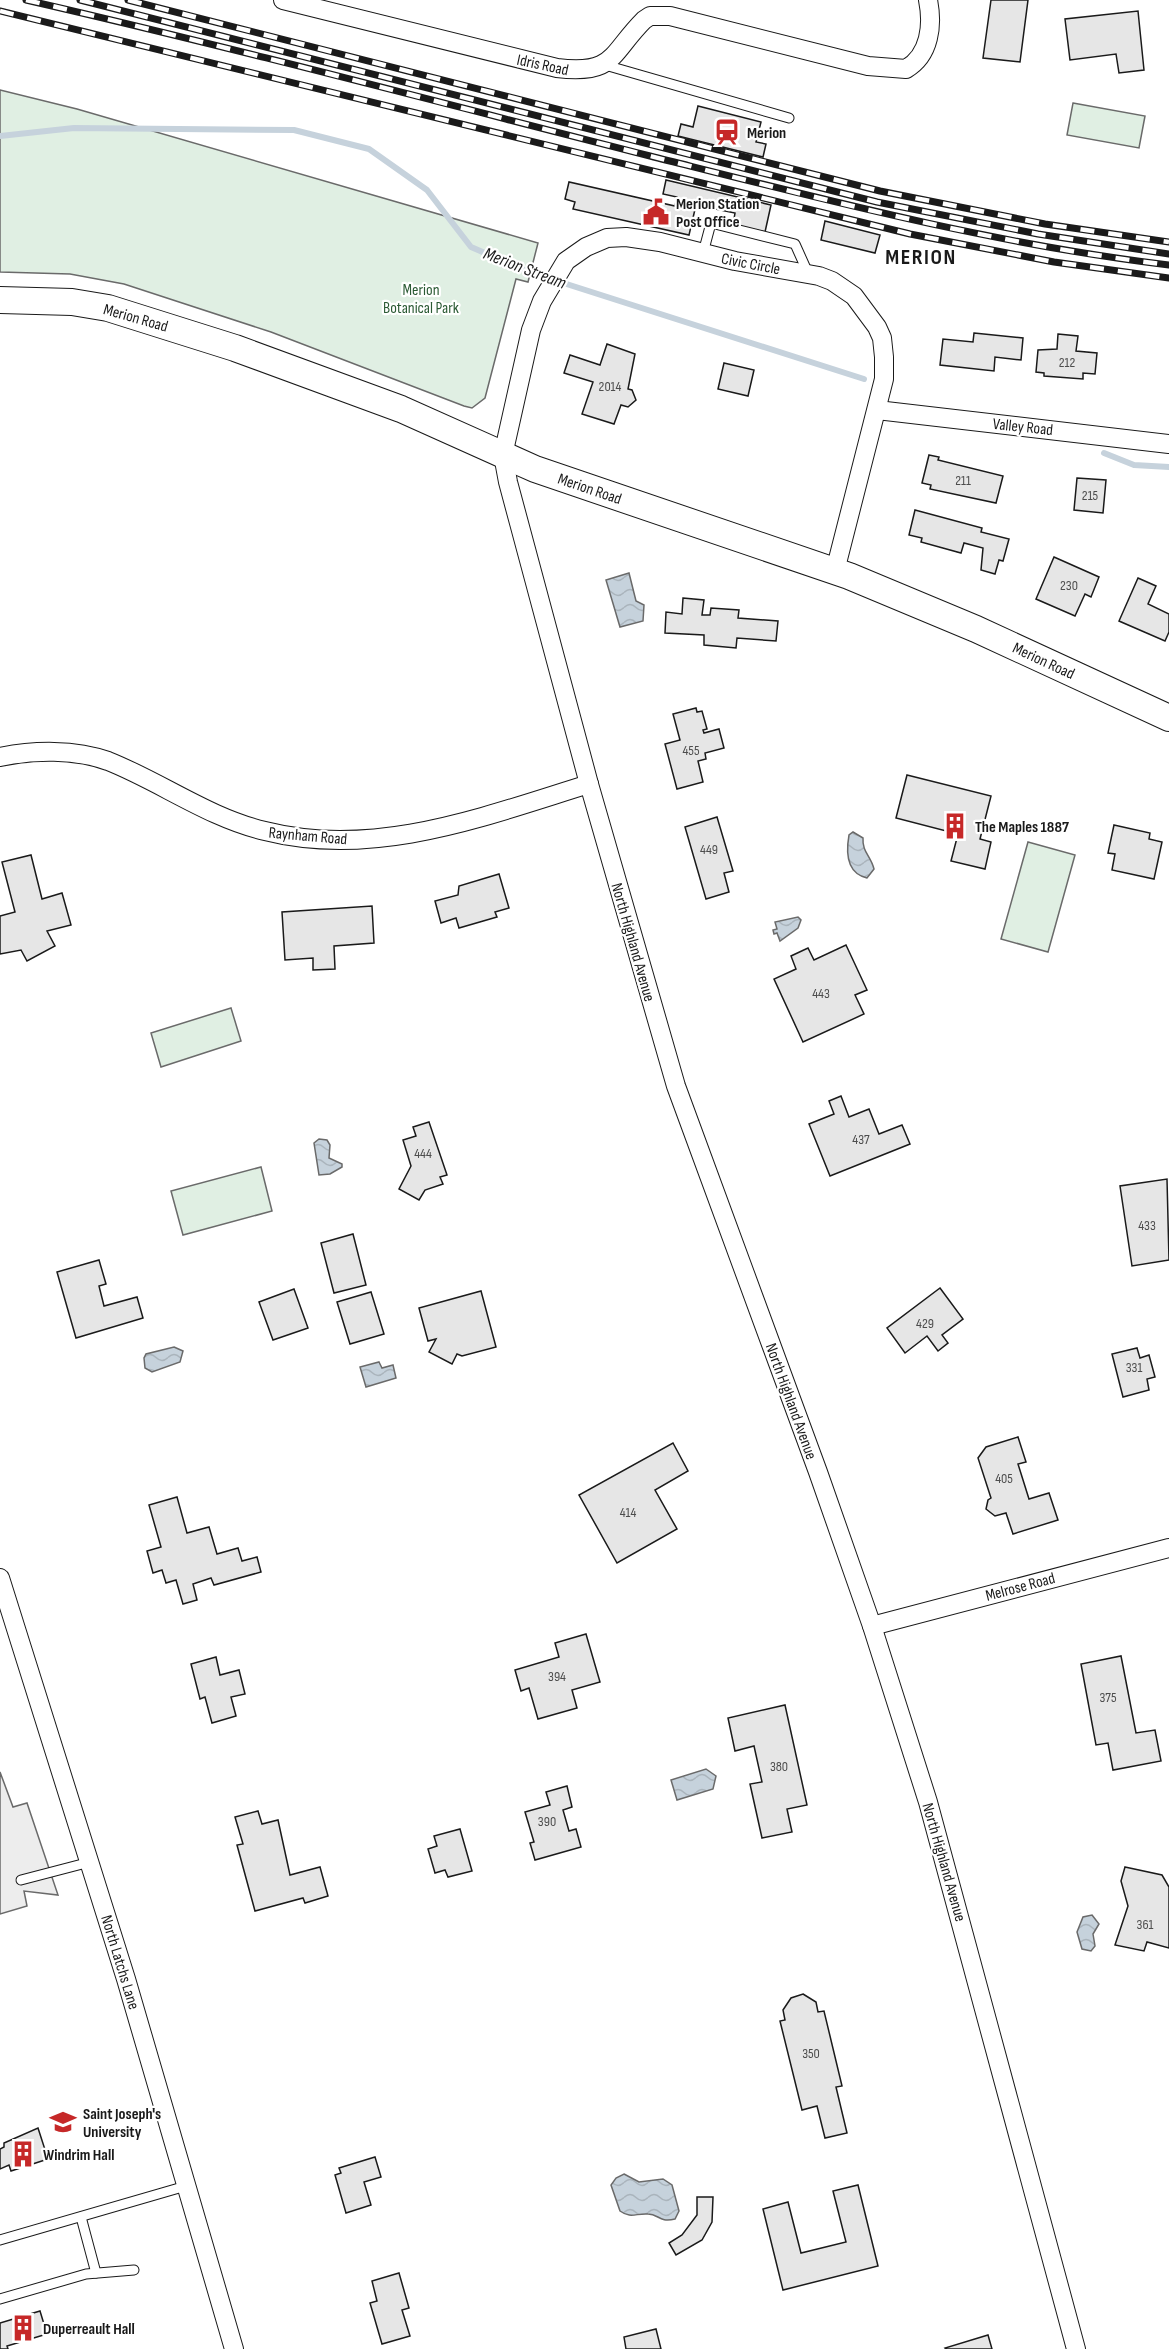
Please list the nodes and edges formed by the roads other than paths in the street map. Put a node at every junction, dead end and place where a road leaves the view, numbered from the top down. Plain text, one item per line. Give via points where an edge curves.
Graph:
1 (283, 0) edge
2 (928, 0) edge
3 (604, 65) junction
4 (789, 118) dead end
5 (703, 253) junction
6 (808, 274) junction
7 (0, 300) edge
8 (876, 410) junction
9 (1169, 444) edge
10 (503, 455) junction
11 (835, 571) junction
12 (1169, 718) edge
13 (0, 757) edge
14 (589, 784) junction
15 (1169, 1548) edge
16 (0, 1578) edge
17 (872, 1626) junction
18 (90, 1862) junction
19 (21, 1880) dead end
20 (186, 2186) junction
21 (81, 2217) junction
22 (0, 2241) edge
23 (134, 2270) dead end
24 (96, 2273) junction
25 (0, 2299) edge
26 (234, 2349) edge
27 (1076, 2349) edge

1 - 3 street, Idris Road via 557,69
2 - 3 street via 927,41 921,58 906,69 868,66 670,16 650,16 644,20
3 - 4 lane
5 - 6 street, Civic Circle
5 - 6 lane via 711,223 795,244
5 - 10 street, Civic Circle via 660,242 607,238 586,246 566,261 531,330
6 - 8 street, Civic Circle via 843,287 878,327 884,379
7 - 10 street, Merion Road via 72,302 137,315 390,405
8 - 9 street, Valley Road
8 - 11 street, Civic Circle
10 - 11 street, Merion Road
10 - 14 street, North Highland Avenue
11 - 12 street, Merion Road via 976,629
13 - 14 street, Raynham Road via 54,752 106,760 232,821 266,832 328,839 405,836
14 - 17 street, North Highland Avenue via 676,1086
15 - 17 street, Melrose Road
16 - 18 street, North Latchs Lane
17 - 27 street, North Highland Avenue via 950,1878
18 - 19 lane
18 - 20 street, North Latchs Lane
20 - 21 lane
20 - 26 street, North Latchs Lane
21 - 22 lane
21 - 24 lane
23 - 24 lane
24 - 25 lane

